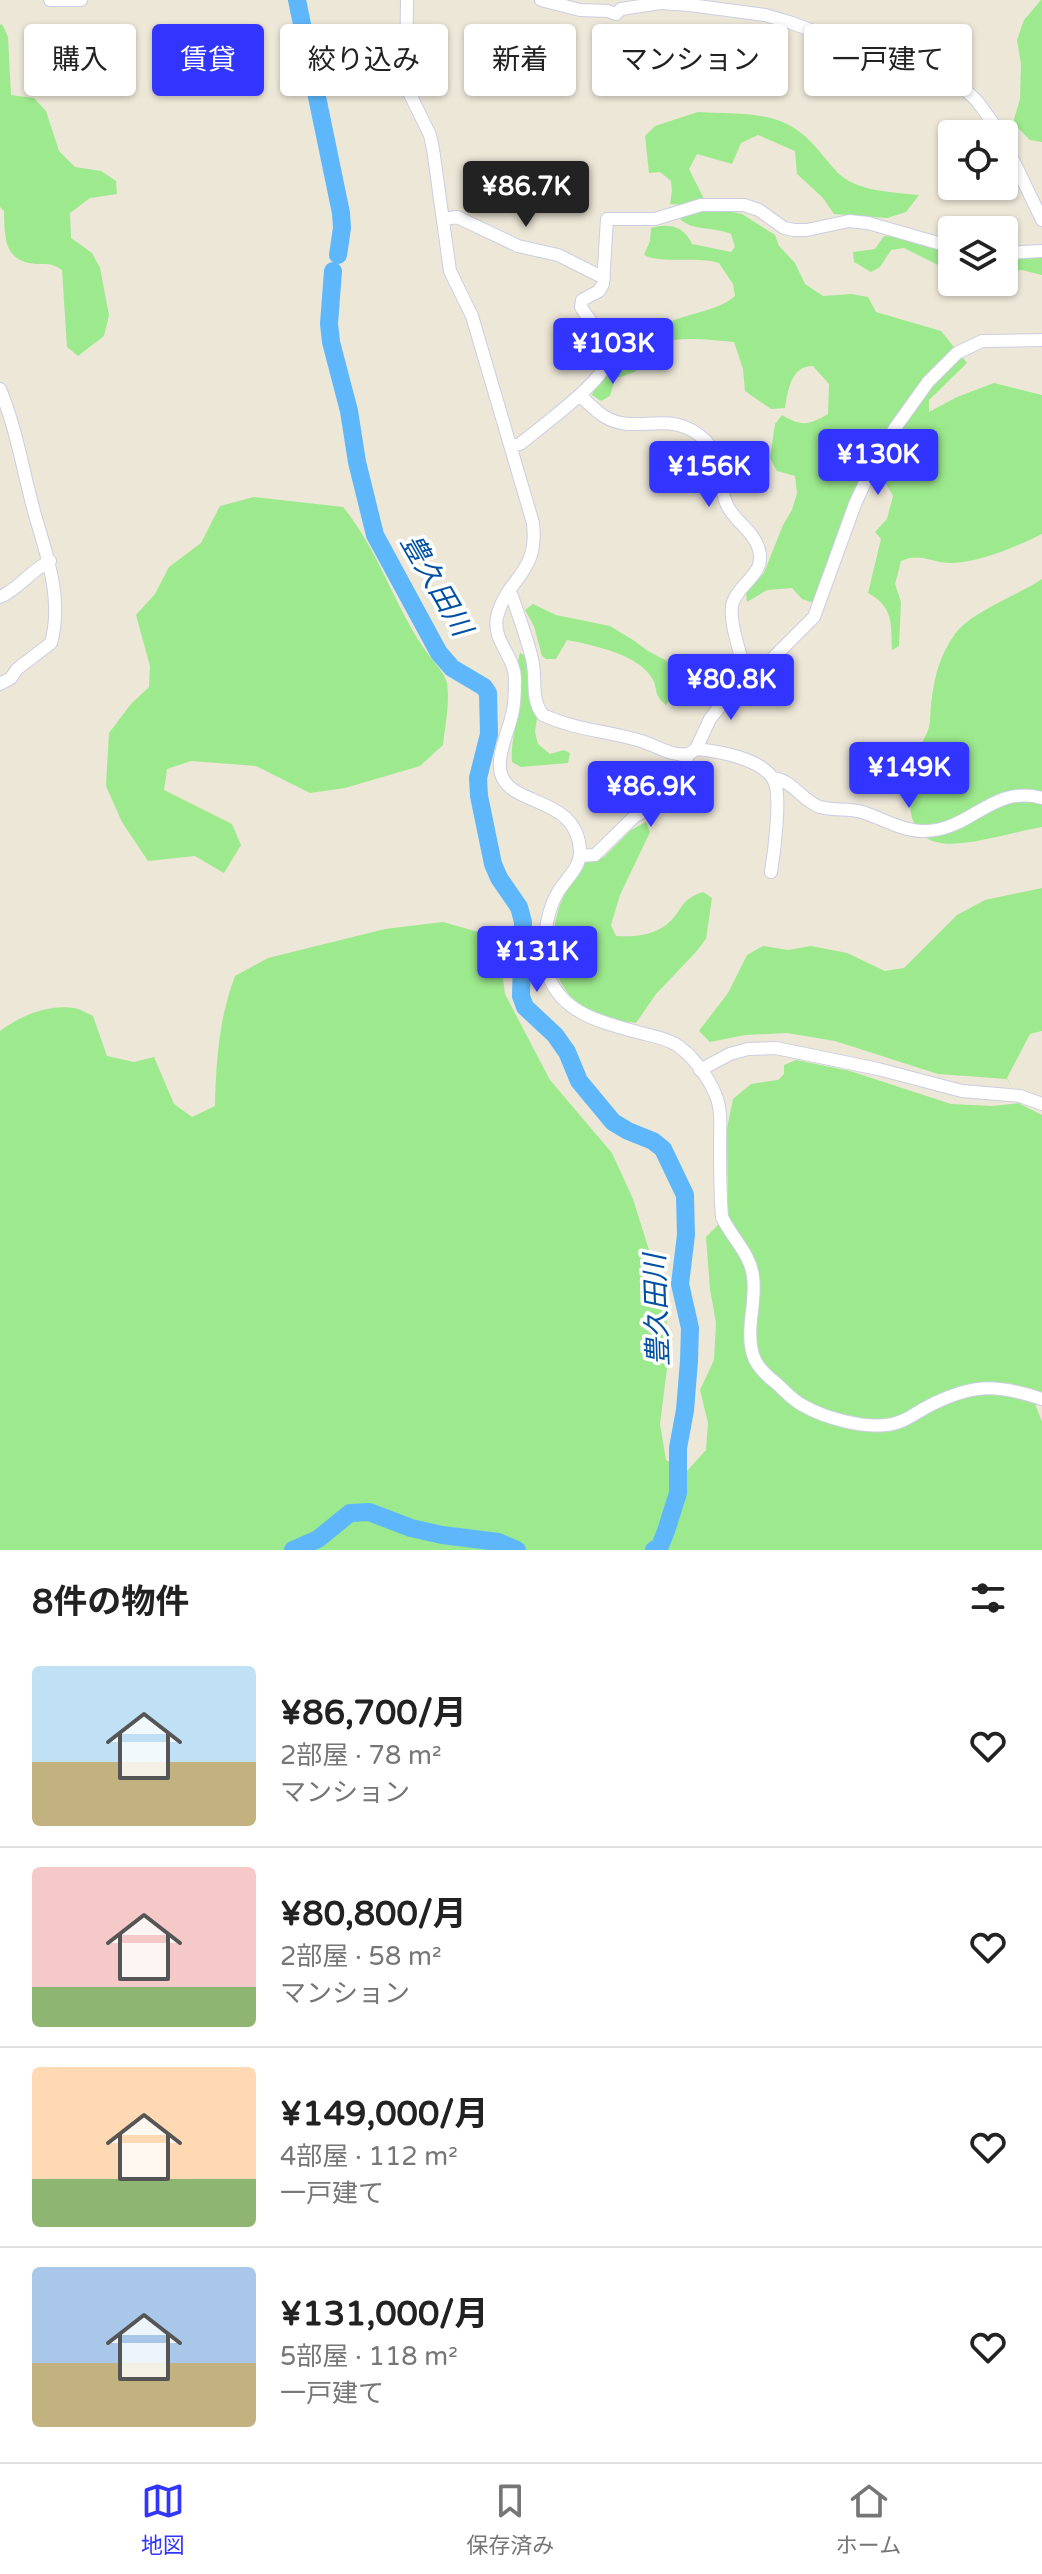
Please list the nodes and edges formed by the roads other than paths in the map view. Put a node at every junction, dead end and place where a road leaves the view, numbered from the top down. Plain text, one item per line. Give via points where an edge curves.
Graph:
1 (50, 0) edge
2 (81, 0) edge
3 (407, 0) edge
4 (541, 0) edge
5 (991, 120) edge
6 (1018, 170) edge
7 (443, 219) junction
8 (1042, 220) edge
9 (938, 243) edge
10 (1042, 251) edge
11 (1018, 252) edge
12 (604, 278) junction
13 (1042, 340) edge
14 (0, 389) edge
15 (581, 395) junction
16 (511, 446) junction
17 (50, 561) junction
18 (509, 594) junction
19 (0, 597) edge
20 (749, 680) junction
21 (0, 684) edge
22 (692, 751) junction
23 (773, 778) junction
24 (1042, 798) edge
25 (580, 856) junction
26 (771, 872) dead end
27 (700, 1070) junction
28 (1042, 1104) edge
29 (1042, 1399) edge

1 - 2 street
3 - 7 street via 406,86 430,135
4 - 5 street via 616,14 660,3 765,15 933,69 955,80
6 - 8 street
7 - 12 street via 457,217
7 - 16 street via 450,271 472,316
9 - 12 street via 849,221 794,230 753,207 701,205 664,218 607,219
10 - 11 street
12 - 15 street via 599,291 582,300 581,307 609,355
13 - 20 street via 982,341 957,353 928,382 867,478 817,612
14 - 17 street
15 - 16 street
15 - 20 street via 615,424 681,424 706,441 714,454 725,500 761,554 759,569 733,601 731,613
16 - 18 street via 535,539
17 - 19 street
17 - 21 street via 55,610 51,643
18 - 22 street via 532,658 535,698 543,715 672,754
18 - 25 street via 497,617 499,638 515,677 501,776 517,792 570,822
20 - 22 street via 710,719
22 - 23 street via 735,755
22 - 25 street via 661,802 635,816 595,855
23 - 24 street via 794,786 816,806 860,812 916,831 945,829 1000,799
23 - 26 street via 777,793
25 - 27 street via 548,922 545,962 553,987 590,1018 676,1044
27 - 28 street via 730,1054 776,1048
27 - 29 street via 719,1106 722,1217 753,1273 753,1357 768,1376 802,1406 834,1419 873,1424 905,1420 956,1393 982,1387

